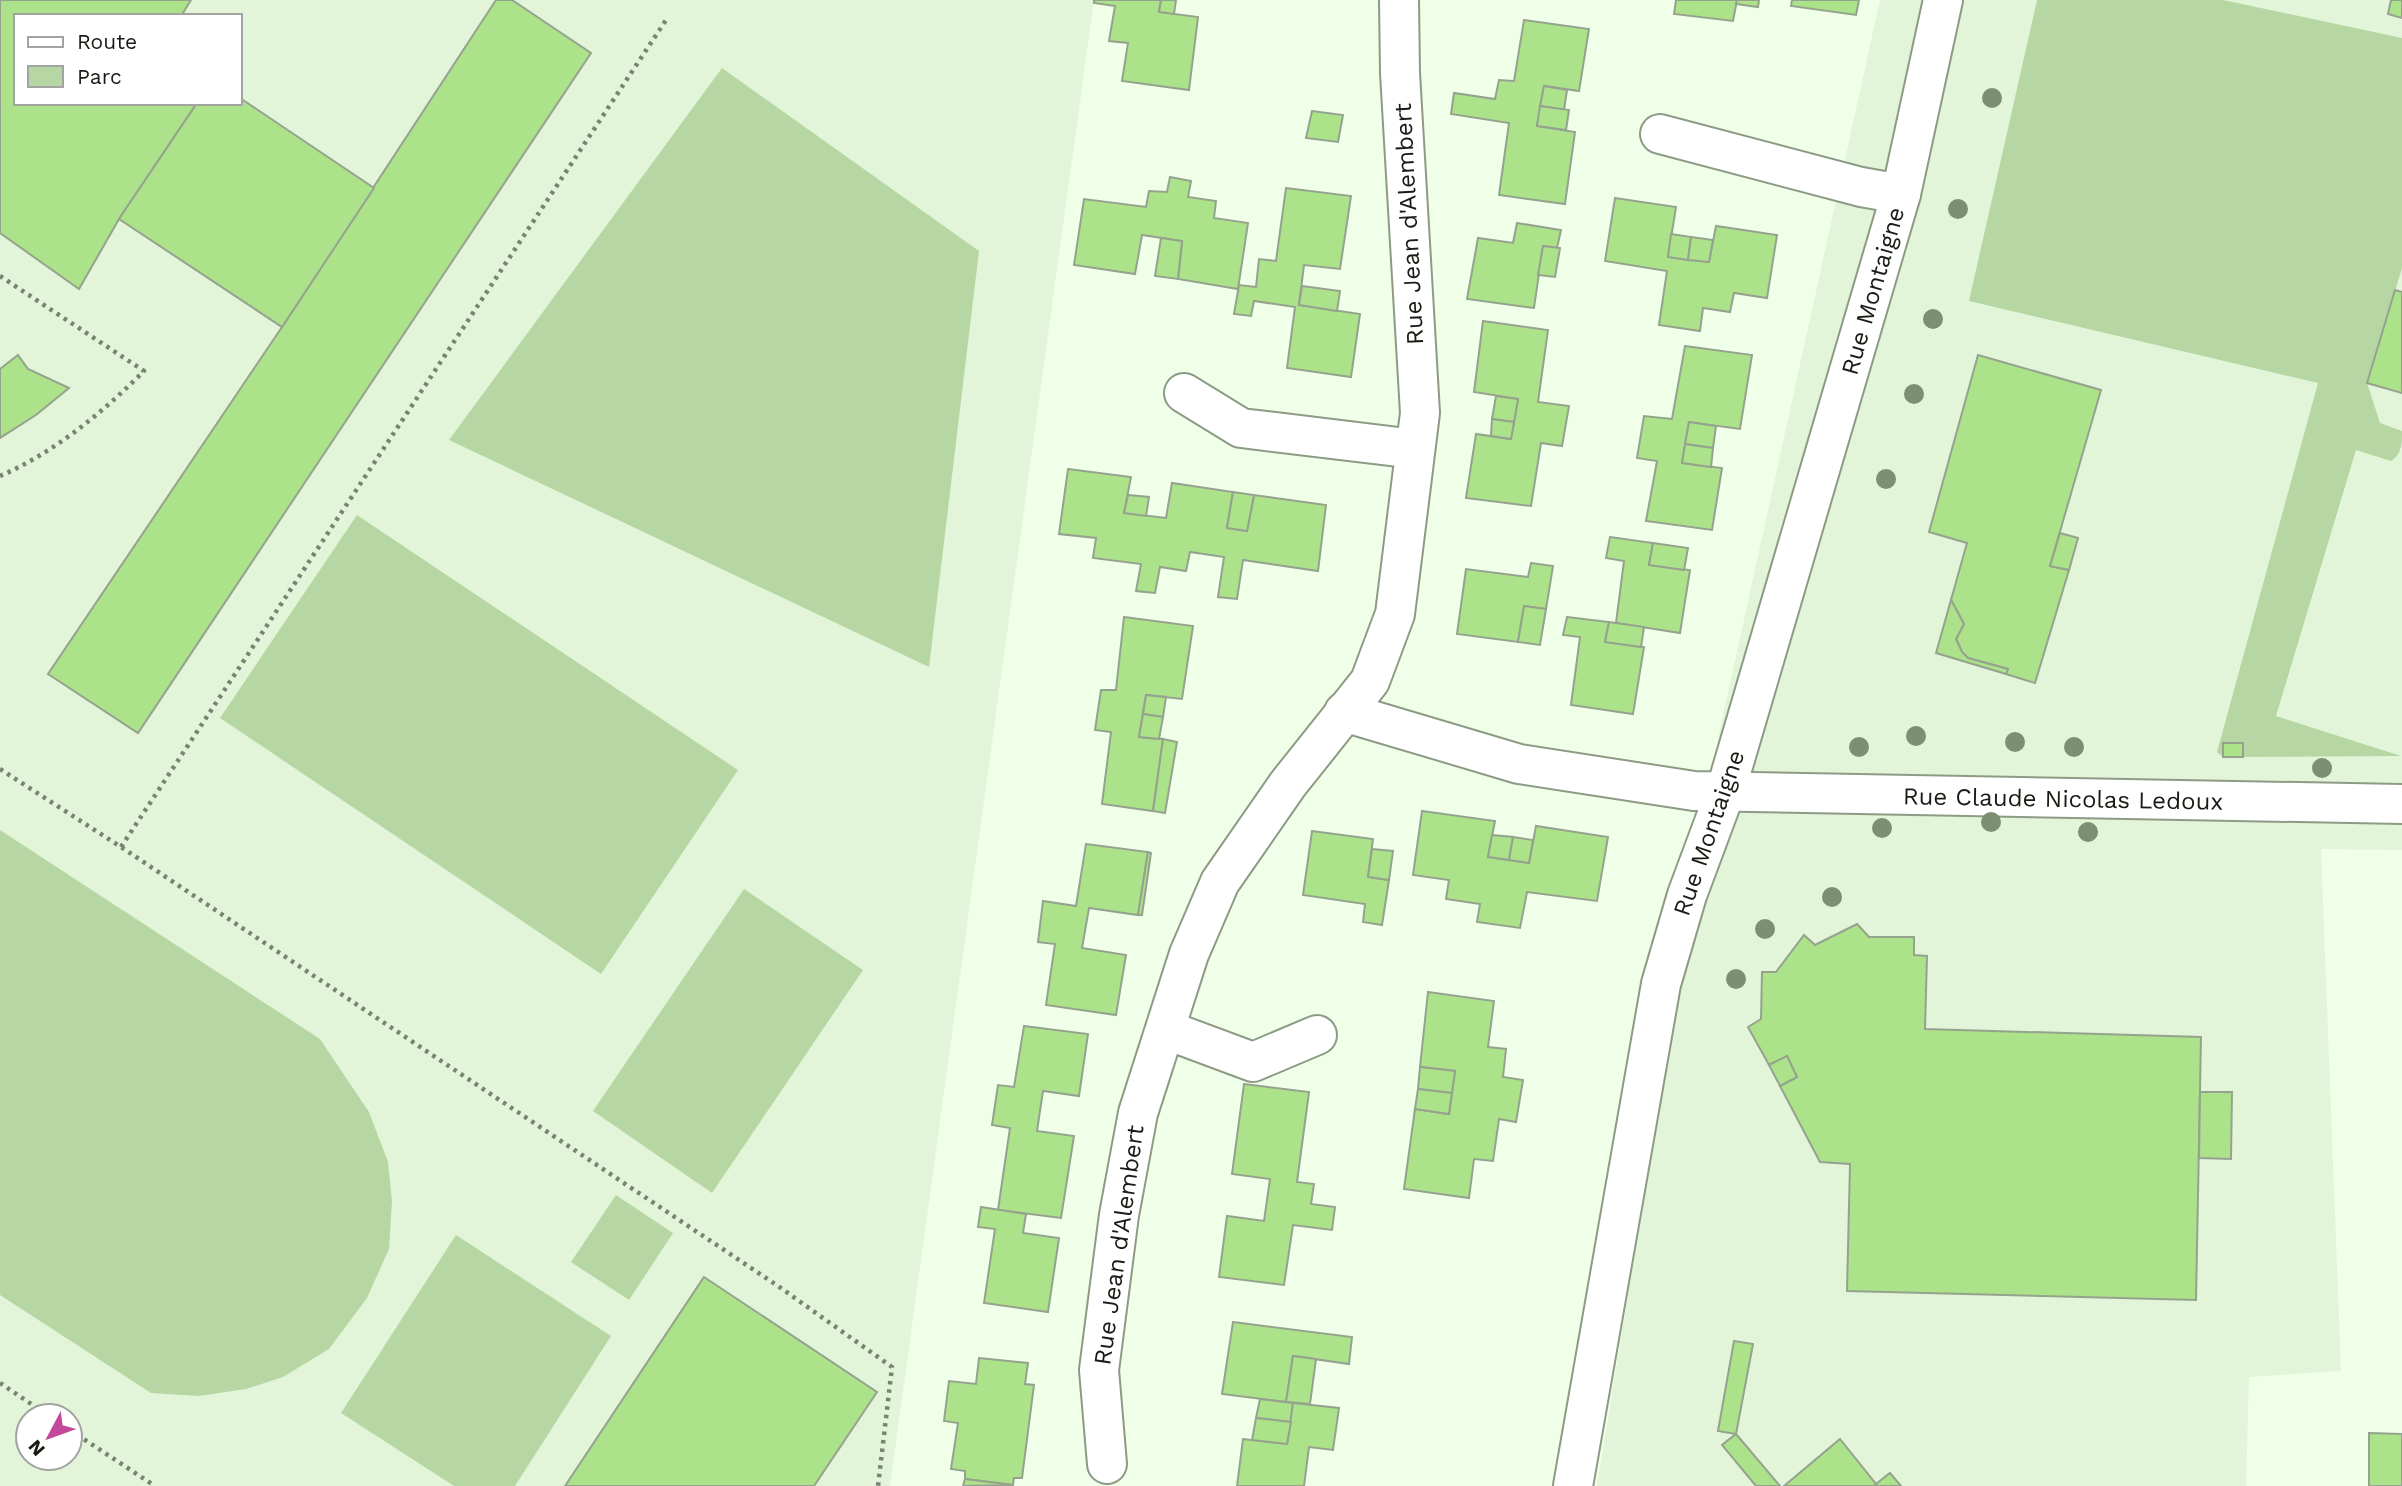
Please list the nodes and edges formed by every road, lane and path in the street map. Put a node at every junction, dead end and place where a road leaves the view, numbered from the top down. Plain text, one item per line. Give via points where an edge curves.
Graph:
1 (1399, 0) edge
2 (1942, 0) edge
3 (668, 17) dead end
4 (1660, 134) dead end
5 (1901, 194) junction
6 (0, 276) edge
7 (1184, 393) dead end
8 (1415, 449) junction
9 (0, 476) edge
10 (1344, 712) junction
11 (0, 769) edge
12 (1725, 793) junction
13 (2402, 804) edge
14 (121, 847) junction
15 (1167, 1030) junction
16 (1317, 1035) dead end
17 (0, 1383) edge
18 (29, 1402) edge
19 (84, 1439) edge
20 (1107, 1464) dead end
21 (155, 1486) edge
22 (878, 1486) edge
23 (1573, 1486) edge

1 - 8 street, Rue Jean d'Alembert via 1420,413
2 - 5 street, Rue Montaigne
3 - 14 path
4 - 5 street, Rue Montaigne
5 - 12 street, Rue Montaigne
6 - 9 path via 144,371 110,406 68,437
7 - 8 street via 1241,428
8 - 10 street, Rue Jean d'Alembert via 1395,614 1370,681
10 - 12 street via 1519,764
10 - 15 street, Rue Jean d'Alembert via 1220,882 1189,954
11 - 14 path
12 - 13 street, Rue Claude Nicolas Ledoux
12 - 23 street, Rue Montaigne via 1687,895 1661,984
14 - 22 path via 892,1367
15 - 16 street via 1254,1062
15 - 20 street, Rue Jean d'Alembert via 1138,1114 1119,1215 1099,1370
17 - 18 path
19 - 21 path

